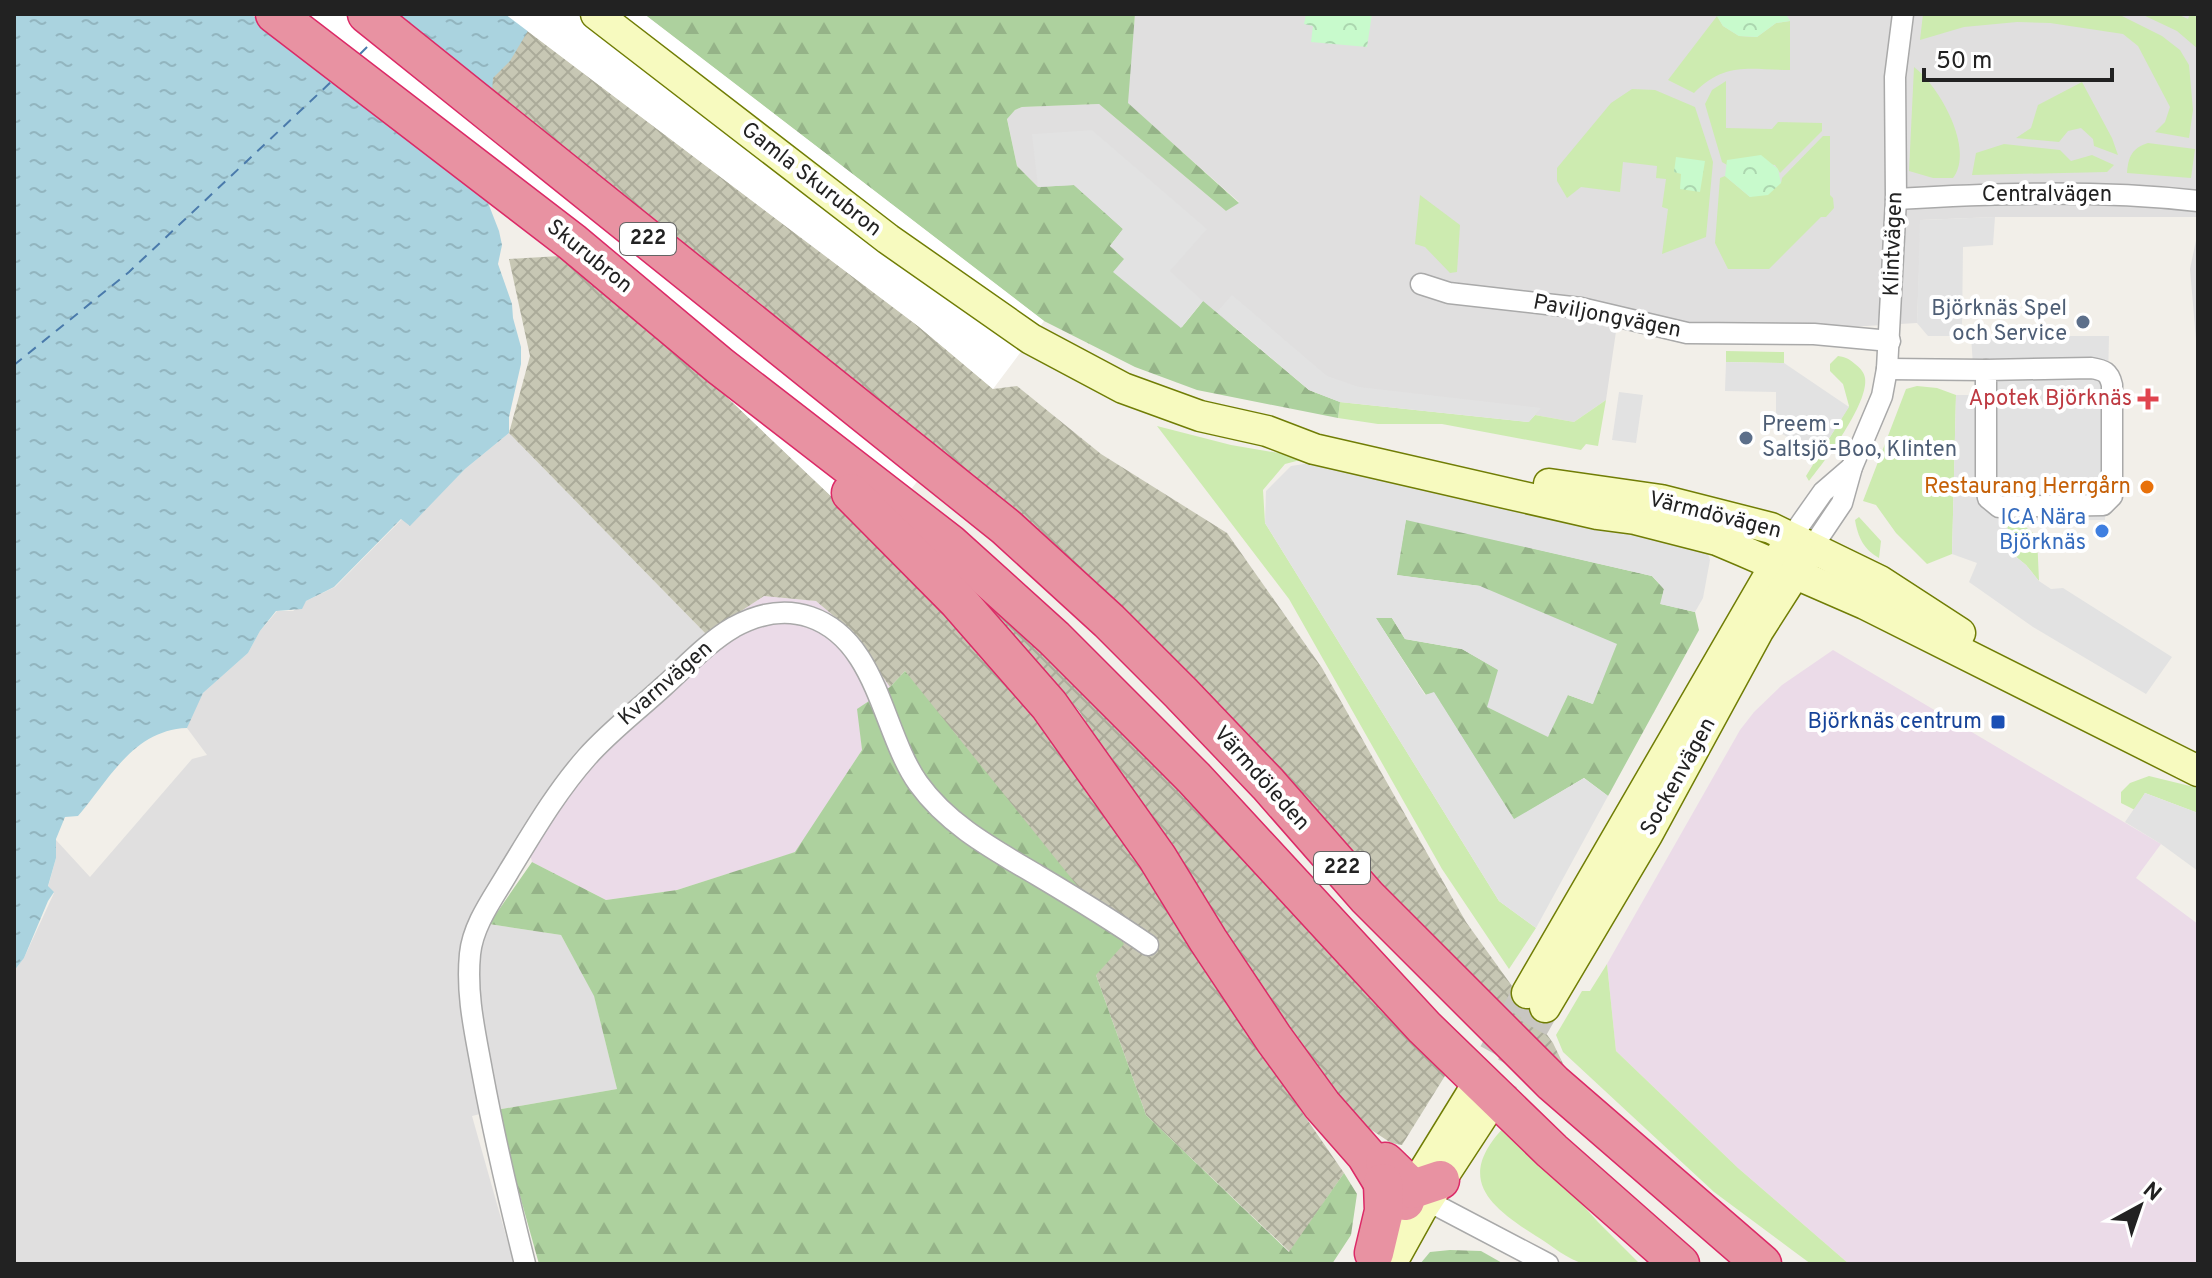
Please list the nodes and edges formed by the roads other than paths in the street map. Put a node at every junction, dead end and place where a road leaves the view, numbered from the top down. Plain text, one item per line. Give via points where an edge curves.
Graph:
1 (275, 14) edge
2 (367, 14) edge
3 (596, 14) edge
4 (1903, 14) edge
5 (1896, 199) junction
6 (2198, 201) edge
7 (1421, 284) dead end
8 (1031, 339) joint
9 (1890, 341) junction
10 (1887, 369) junction
11 (1986, 370) junction
12 (1314, 449) junction
13 (891, 515) junction
14 (1802, 541) junction
15 (1783, 569) junction
16 (2072, 707) junction
17 (2198, 771) edge
18 (1148, 945) dead end
19 (1536, 1000) tunnel mouth
20 (1481, 1099) tunnel mouth
21 (1415, 1194) junction
22 (1377, 1260) edge
23 (525, 1264) edge
24 (1548, 1264) edge
25 (1680, 1264) edge
26 (1762, 1264) edge

1 - 13 highway, Skurubron / 222 via 572,242
2 - 26 highway, Värmdöleden / 222 via 1017,537 1181,693 1367,897 1553,1083
3 - 8 main road, Gamla Skurubron via 888,239
4 - 5 street, Klintvägen via 1895,77
5 - 6 street, Centralvägen via 2044,193
5 - 9 street, Klintvägen
7 - 9 street, Paviljongvägen via 1449,293 1581,308 1687,333 1814,334
8 - 12 main road, Värmdövägen via 1123,388
9 - 10 street, Klintvägen
10 - 11 street
10 - 14 street, Klintvägen via 1882,396 1852,467 1823,492
11 - 11 street via 1988,498 1999,507 2108,503 2110,376 2091,368
12 - 14 main road, Värmdövägen via 1454,465 1661,500
12 - 15 main road, Värmdövägen via 1635,519 1717,540
13 - 21 highway via 1049,705 1149,844 1250,1004 1322,1105 1366,1155
13 - 25 highway, 222 via 950,544 1054,638 1247,833 1424,1027 1552,1151
14 - 15 main road, Sockenvägen
14 - 16 main road, Värmdövägen via 1880,581
15 - 16 main road, Värmdövägen
15 - 19 main road, Sockenvägen via 1568,925
16 - 17 main road, Värmdövägen
18 - 23 street, Kvarnvägen via 976,838 936,806 901,754 861,661 827,625 784,611 733,628 584,760 485,911 471,950 468,997
20 - 21 main road
21 - 22 highway via 1384,1211
21 - 24 street

